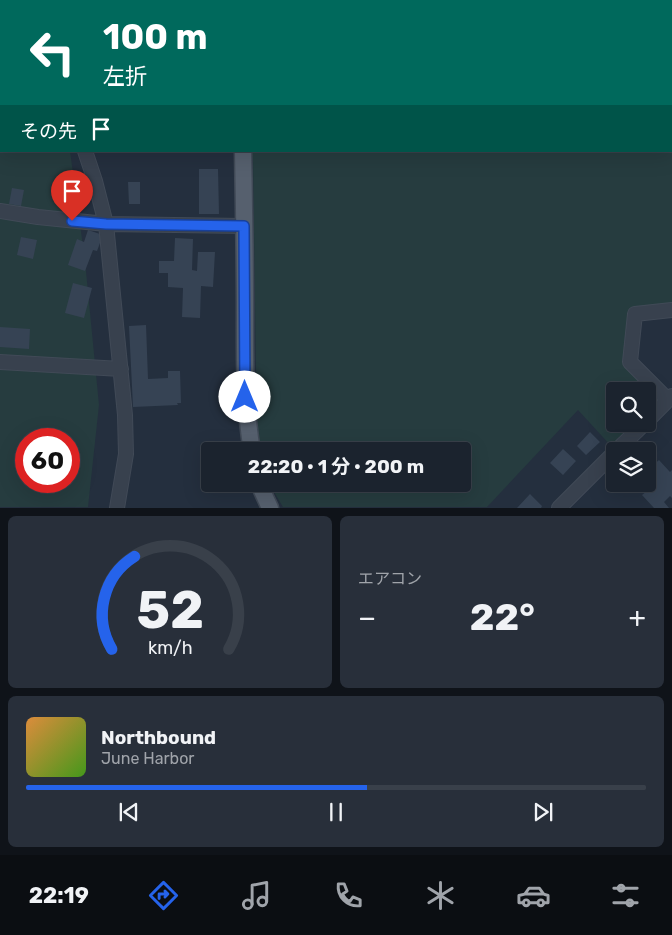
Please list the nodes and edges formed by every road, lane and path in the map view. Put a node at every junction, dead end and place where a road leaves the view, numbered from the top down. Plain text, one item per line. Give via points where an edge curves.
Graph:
1 (85, 152) edge
2 (242, 152) edge
3 (0, 211) edge
4 (106, 224) junction
5 (244, 226) junction
6 (672, 310) edge
7 (0, 362) edge
8 (121, 370) junction
9 (670, 398) edge
10 (656, 412) edge
11 (636, 432) edge
12 (250, 442) edge
13 (625, 442) edge
14 (606, 461) edge
15 (263, 492) edge
16 (117, 508) edge
17 (270, 508) edge
18 (559, 508) edge

1 - 4 street
2 - 5 main road
3 - 4 street
4 - 5 street
4 - 8 street
5 - 12 main road via 245,397
6 - 9 street via 635,314 630,362
7 - 8 street
8 - 16 street via 126,454
9 - 10 street
11 - 13 street
14 - 18 street
15 - 17 main road

